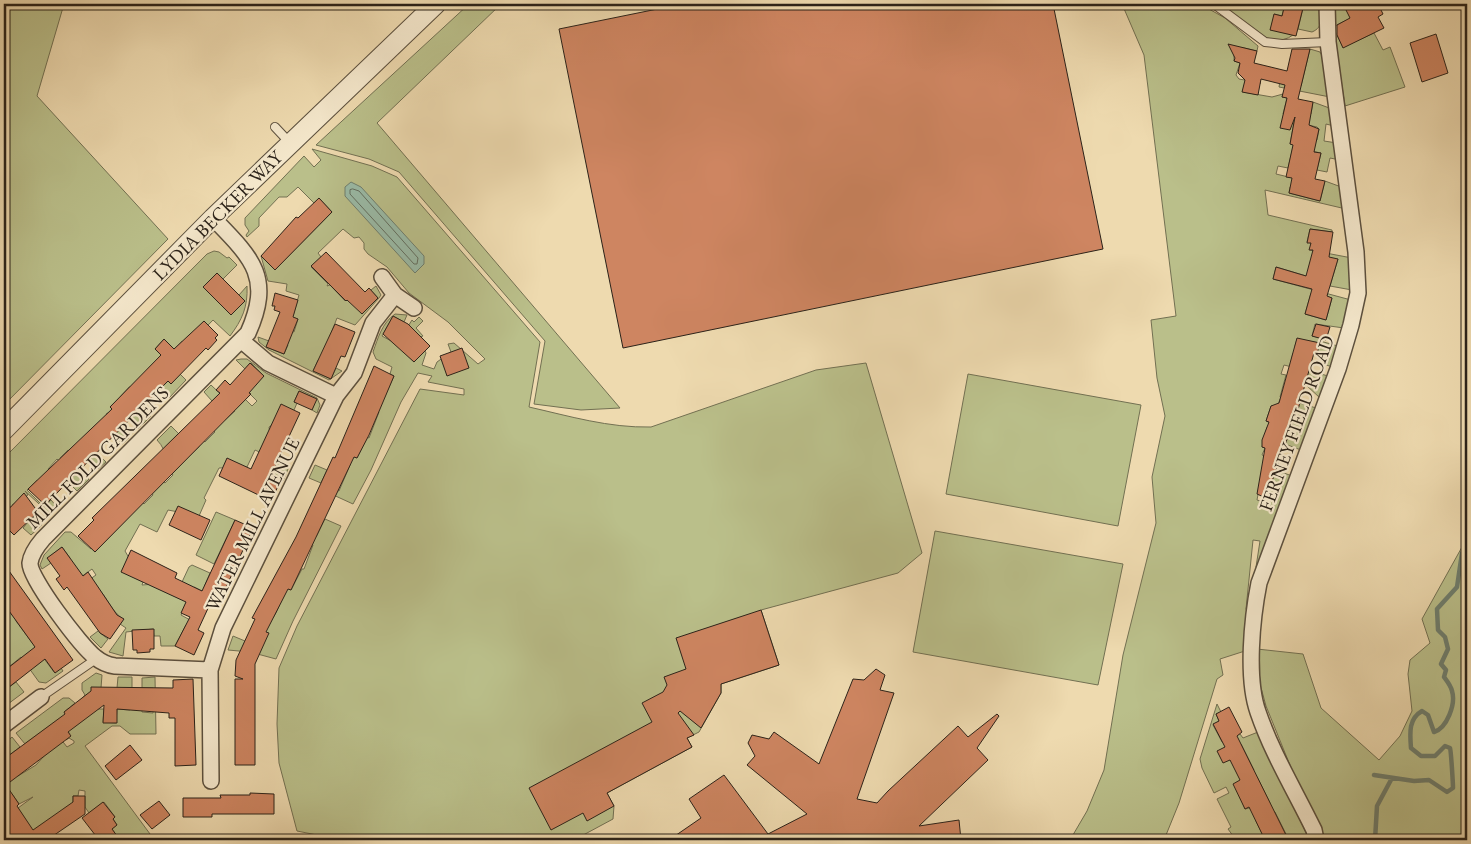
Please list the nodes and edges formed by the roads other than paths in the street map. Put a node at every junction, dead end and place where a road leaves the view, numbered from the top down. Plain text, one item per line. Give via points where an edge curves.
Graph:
1 (436, 4) edge
2 (1214, 4) edge
3 (1327, 4) edge
4 (1328, 42) junction
5 (275, 127) dead end
6 (290, 143) junction
7 (213, 218) junction
8 (382, 277) dead end
9 (395, 295) junction
10 (414, 308) dead end
11 (242, 341) junction
12 (336, 396) junction
13 (4, 430) edge
14 (96, 659) junction
15 (210, 670) junction
16 (41, 697) joint
17 (4, 725) edge
18 (211, 781) dead end
19 (1316, 840) edge

1 - 6 street, LYDIA BECKER WAY
2 - 4 lane via 1265,42
3 - 4 street, FERNEY FIELD ROAD
4 - 19 street, FERNEY FIELD ROAD via 1356,252 1358,293 1338,368 1259,583 1252,636 1253,682 1258,711
5 - 6 lane
6 - 7 street, LYDIA BECKER WAY
7 - 11 street, MILL FOLD GARDENS via 250,260 258,277 258,311
7 - 13 street, LYDIA BECKER WAY
8 - 9 street
9 - 10 street
9 - 12 street, WATER MILL AVENUE via 373,324 354,373
11 - 12 street via 268,363
11 - 14 street, MILL FOLD GARDENS via 42,539 33,552 30,563 33,577
12 - 15 street, WATER MILL AVENUE via 224,628
14 - 15 street via 114,666
14 - 16 lane
15 - 18 street, WATER MILL AVENUE
16 - 17 street

